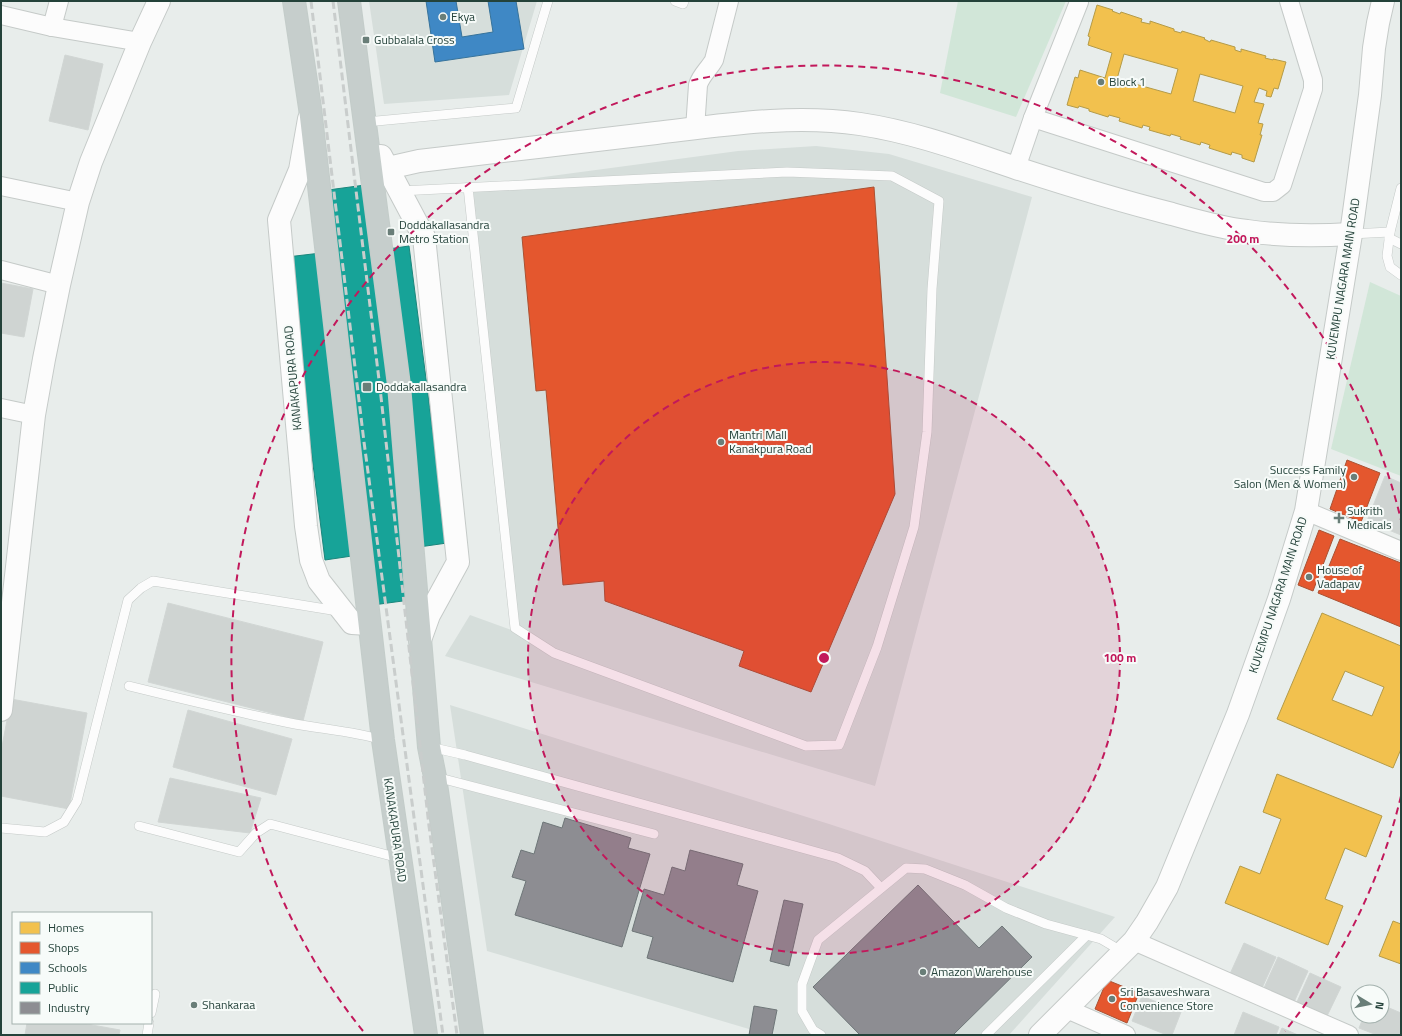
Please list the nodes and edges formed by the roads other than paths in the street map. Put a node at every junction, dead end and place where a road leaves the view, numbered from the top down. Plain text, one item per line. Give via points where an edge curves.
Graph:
1 (59, 1) edge
2 (159, 1) edge
3 (294, 1) edge
4 (349, 1) edge
5 (548, 1) edge
6 (675, 1) edge
7 (684, 1) edge
8 (730, 1) edge
9 (1288, 1) edge
10 (1383, 1) edge
11 (1078, 2) dead end
12 (1, 15) edge
13 (52, 27) junction
14 (140, 42) junction
15 (310, 108) junction
16 (1033, 118) junction
17 (366, 122) junction
18 (695, 128) junction
19 (388, 168) junction
20 (1016, 168) junction
21 (1, 186) edge
22 (468, 187) junction
23 (1401, 188) edge
24 (400, 191) junction
25 (78, 202) junction
26 (1351, 234) junction
27 (1389, 235) junction
28 (1401, 244) edge
29 (1, 270) edge
30 (1401, 275) edge
31 (59, 285) junction
32 (1, 408) edge
33 (34, 416) junction
34 (1306, 511) junction
35 (1401, 551) edge
36 (343, 611) junction
37 (369, 624) junction
38 (420, 640) junction
39 (129, 686) dead end
40 (1, 710) edge
41 (383, 740) junction
42 (429, 747) junction
43 (435, 777) junction
44 (139, 826) dead end
45 (1, 828) edge
46 (654, 834) dead end
47 (399, 858) junction
48 (881, 888) junction
49 (1087, 935) junction
50 (1128, 946) junction
51 (155, 994) dead end
52 (152, 1008) edge
53 (1067, 1009) junction
54 (149, 1024) edge
55 (146, 1035) edge
56 (426, 1035) edge
57 (472, 1035) edge
58 (821, 1035) edge
59 (986, 1035) edge
60 (1040, 1035) edge
61 (1126, 1035) edge
62 (1349, 1035) edge

1 - 13 street
2 - 14 street
3 - 15 highway, KANAKAPURA ROAD
4 - 17 highway
5 - 17 lane via 516,108
6 - 7 lane via 683,4
8 - 18 street via 714,60 698,85
9 - 16 street via 1313,80 1313,89 1282,185 1273,192 1264,192
10 - 26 street, KUVEMPU NAGARA MAIN ROAD via 1374,48
11 - 16 street
12 - 13 street
13 - 14 street
14 - 25 street
15 - 36 street, KANAKAPURA ROAD via 300,170 279,220 311,560 319,581
15 - 37 highway, KANAKAPURA ROAD
16 - 20 street
17 - 19 street
17 - 38 highway via 399,385
18 - 19 street via 419,161
18 - 20 street via 798,119 830,120 911,134
19 - 24 street
20 - 26 street via 1063,184 1218,226 1291,235
21 - 25 street
22 - 22 lane via 787,172 892,176 938,201 927,432 914,527 877,647 839,745 806,746 554,654 515,628
22 - 24 lane
23 - 27 lane
24 - 38 street via 424,237 458,562 429,615
25 - 31 street
26 - 27 lane
26 - 34 street, KUVEMPU NAGARA MAIN ROAD
27 - 28 lane
27 - 30 lane via 1386,256 1390,267
29 - 31 street
31 - 33 street
32 - 33 street
33 - 40 street
34 - 35 street
34 - 50 street, KUVEMPU NAGARA MAIN ROAD via 1279,599 1211,781 1167,887 1147,922
36 - 37 street, KANAKAPURA ROAD via 352,623
36 - 45 lane via 153,581 141,588 128,600 77,801 64,822 45,832
37 - 41 highway, KANAKAPURA ROAD
38 - 42 highway
39 - 41 lane via 249,714
41 - 47 highway, KANAKAPURA ROAD
42 - 43 highway
42 - 48 lane via 838,858 865,871
43 - 46 lane
43 - 57 highway
44 - 47 lane via 239,852 256,833 270,824
47 - 56 highway, KANAKAPURA ROAD
48 - 49 lane via 906,868 925,869 966,885 1006,908 1046,924
48 - 58 lane via 818,940 802,984 802,1011 813,1030
49 - 50 lane
49 - 59 lane
50 - 53 street, KUVEMPU NAGARA MAIN ROAD
50 - 62 street
51 - 52 lane
53 - 60 street, KUVEMPU NAGARA MAIN ROAD
53 - 61 street
54 - 55 lane

